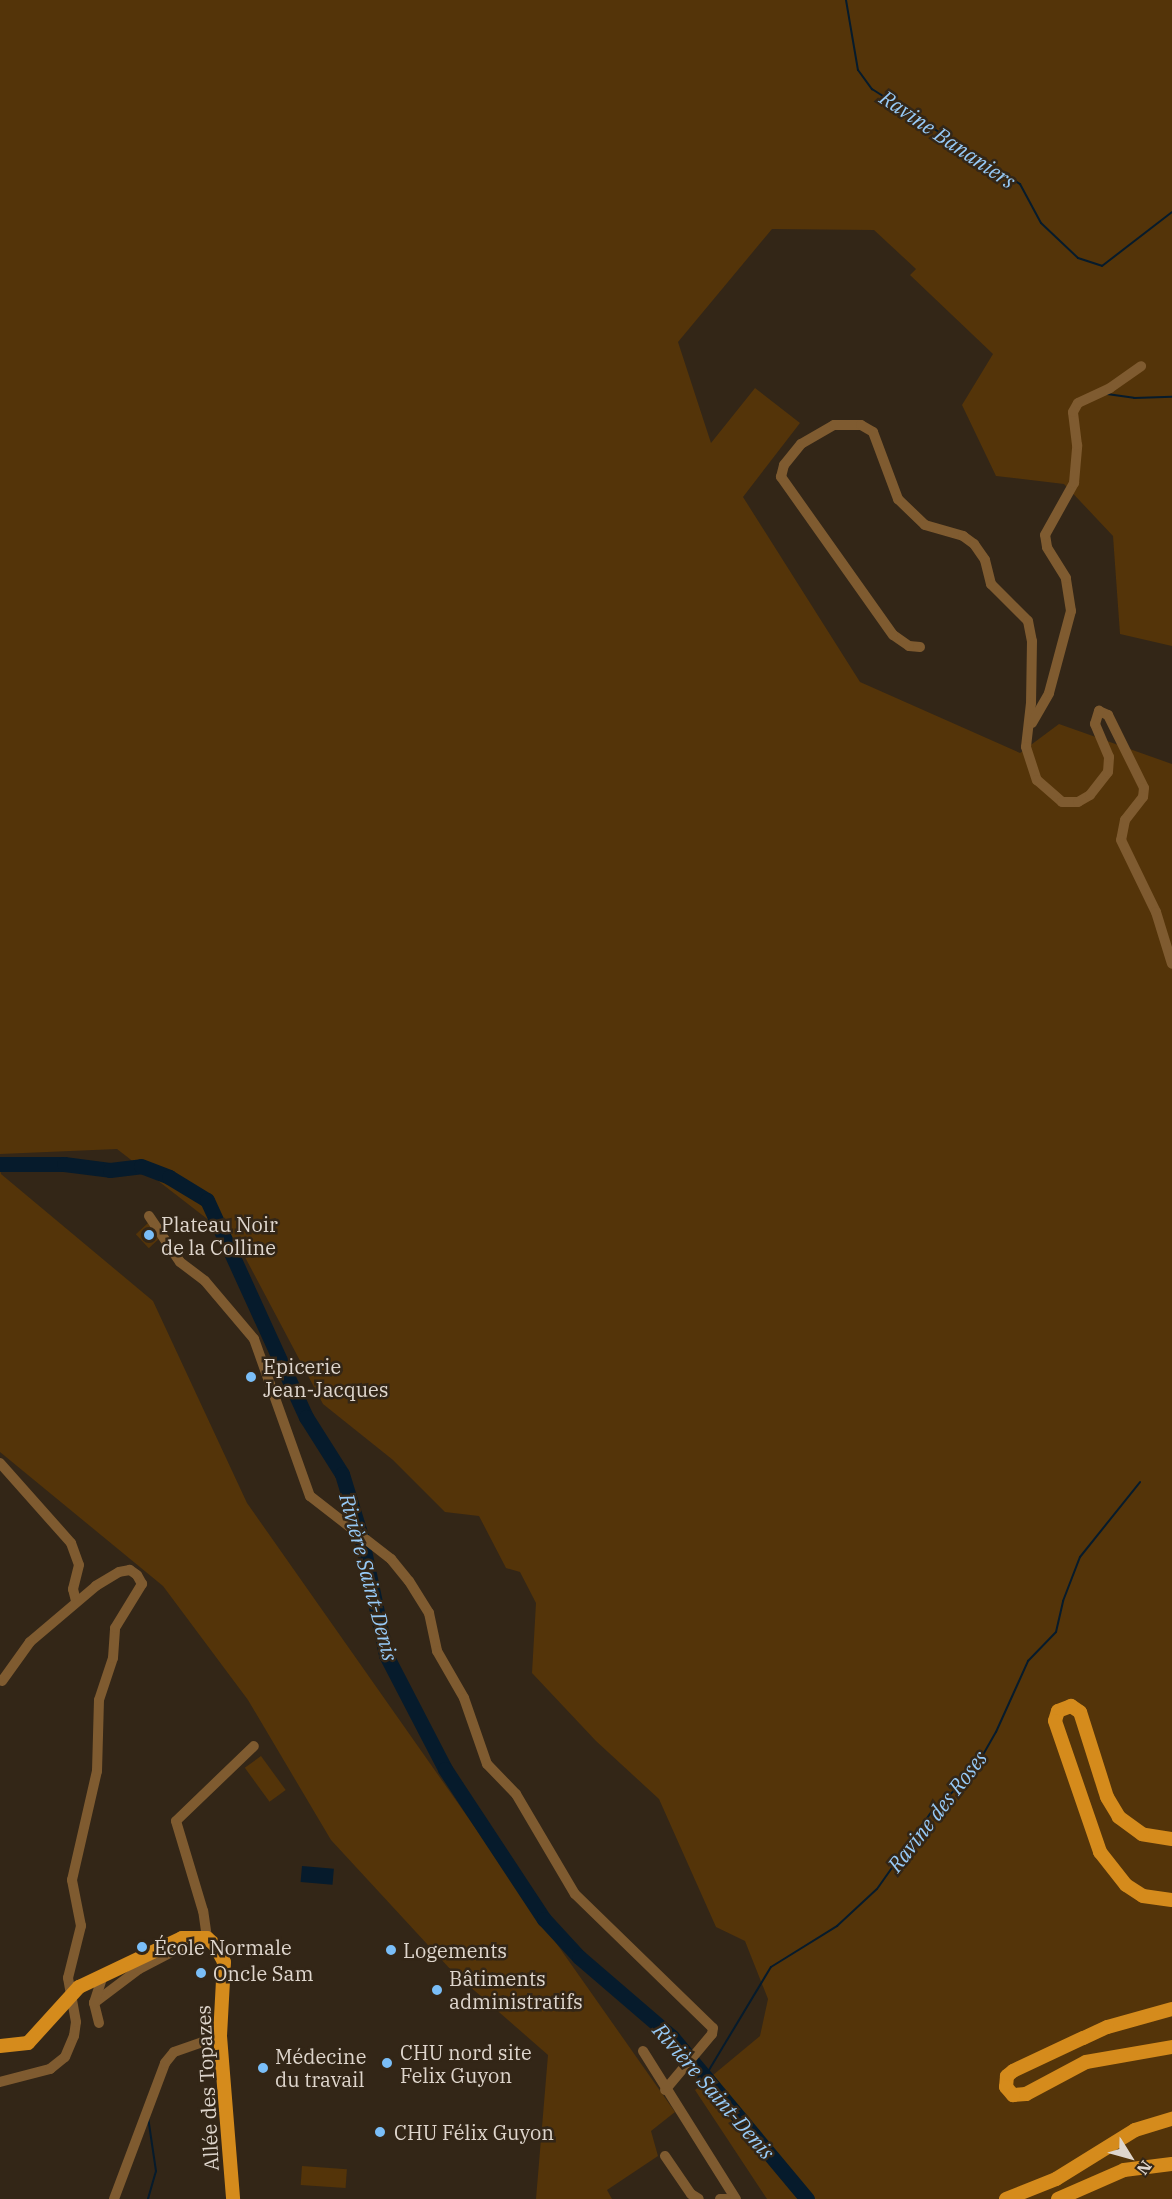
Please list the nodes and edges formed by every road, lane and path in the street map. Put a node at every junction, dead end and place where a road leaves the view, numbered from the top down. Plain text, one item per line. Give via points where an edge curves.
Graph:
1 (1141, 366) dead end
2 (920, 647) dead end
3 (1029, 729) junction
4 (1172, 964) edge
5 (149, 1216) dead end
6 (0, 1463) edge
7 (76, 1601) junction
8 (2, 1681) dead end
9 (254, 1746) dead end
10 (1172, 1839) edge
11 (1172, 1900) edge
12 (192, 1936) junction
13 (207, 1938) junction
14 (103, 1975) junction
15 (70, 1993) junction
16 (94, 2003) junction
17 (1172, 2009) edge
18 (99, 2024) dead end
19 (220, 2036) junction
20 (0, 2046) edge
21 (1172, 2047) edge
22 (643, 2051) dead end
23 (0, 2082) edge
24 (666, 2088) junction
25 (1172, 2119) edge
26 (665, 2156) dead end
27 (1172, 2164) edge
28 (114, 2199) edge
29 (233, 2199) edge
30 (699, 2199) edge
31 (720, 2199) edge
32 (726, 2199) edge
33 (736, 2199) edge
34 (1006, 2199) edge
35 (1058, 2199) edge

1 - 3 street via 1116,385 1078,403 1073,412 1077,446 1074,483 1044,535 1066,578 1071,602 1069,624 1049,693
2 - 3 street via 909,646 893,635 782,477 784,465 801,444 834,425 861,425 873,432 898,499 925,525 954,533 974,544 985,560 991,584 1028,621 1032,641
3 - 4 street via 1026,747 1037,780 1062,802 1078,802 1099,786 1108,772 1109,757 1095,724 1099,711 1108,714 1144,788 1143,797 1125,820 1121,840 1156,912
5 - 24 street via 180,1262 205,1281 254,1338 310,1496 391,1559 429,1613 437,1651 464,1698 487,1764 516,1794 575,1894 710,2024 713,2032 708,2040
6 - 7 street via 71,1543 79,1565 73,1589
7 - 8 street via 30,1642
7 - 15 street via 119,1572 130,1570 142,1584 115,1628 113,1658 99,1700 97,1771 72,1880 81,1926 80,1940 70,1963
9 - 13 street via 176,1821 203,1911
10 - 11 main road via 1142,1834 1119,1817 1107,1797 1080,1712 1071,1706 1058,1711 1055,1721 1100,1852 1126,1885 1143,1896
12 - 13 main road
12 - 14 main road
12 - 16 street via 187,1944 139,1969
13 - 19 main road, Allée des Topazes via 224,1962
14 - 15 main road
14 - 16 street
15 - 20 main road via 28,2043
15 - 23 street via 76,2022 65,2057 50,2069
16 - 18 street
17 - 21 main road via 1107,2027 1083,2038 1013,2071 1007,2076 1006,2087 1013,2095 1026,2094 1086,2062
19 - 28 street via 174,2052 165,2063
19 - 29 main road, Allée des Topazes
22 - 24 street
24 - 33 street
25 - 34 main road via 1135,2130 1056,2179
26 - 30 street via 691,2194
27 - 35 main road via 1124,2170
31 - 32 street

